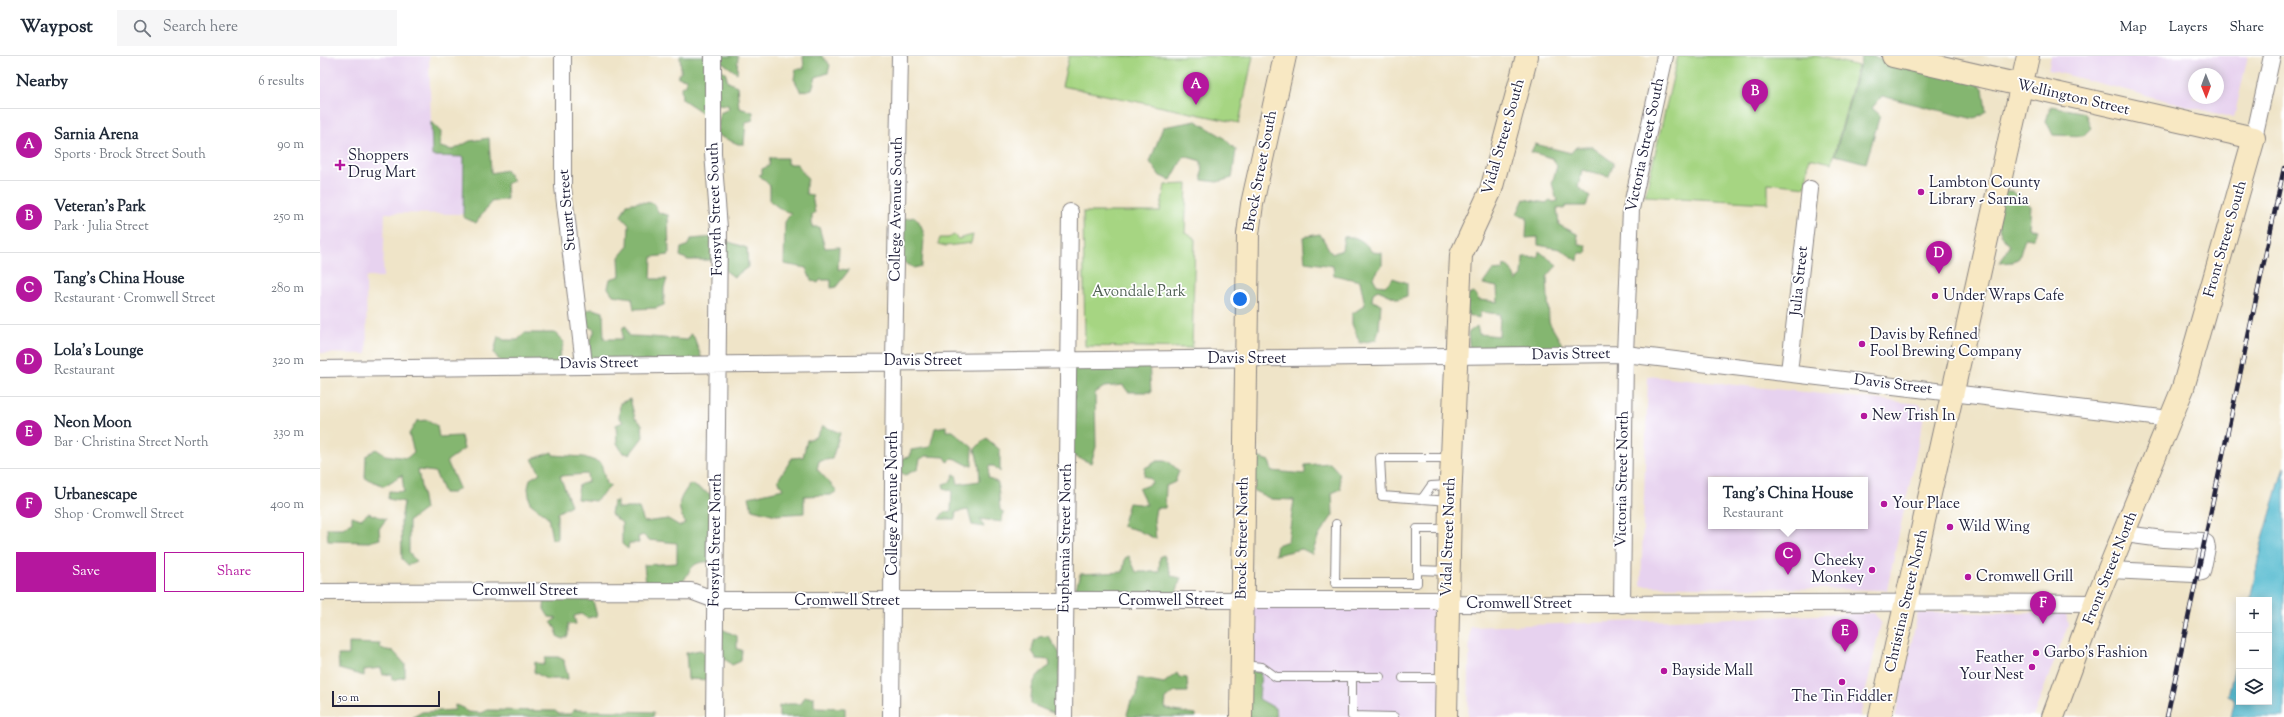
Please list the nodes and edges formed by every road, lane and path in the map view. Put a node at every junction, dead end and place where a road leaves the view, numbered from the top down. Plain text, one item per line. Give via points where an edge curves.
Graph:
1 (563, 56) edge
2 (713, 56) edge
3 (900, 56) edge
4 (1285, 56) edge
5 (1527, 56) edge
6 (1665, 56) edge
7 (1892, 56) edge
8 (2028, 56) edge
9 (2272, 56) edge
10 (2021, 86) junction
11 (2254, 138) junction
12 (1810, 189) dead end
13 (1070, 212) dead end
14 (1625, 354) junction
15 (1455, 357) junction
16 (1245, 359) junction
17 (1069, 360) junction
18 (894, 361) junction
19 (717, 362) junction
20 (584, 364) junction
21 (320, 368) edge
22 (1789, 372) junction
23 (1954, 392) junction
24 (2170, 419) junction
25 (1452, 458) junction
26 (1450, 493) junction
27 (1422, 499) junction
28 (1336, 524) dead end
29 (1449, 529) junction
30 (2125, 534) junction
31 (1417, 570) junction
32 (2110, 570) junction
33 (1448, 571) junction
34 (1349, 583) junction
35 (320, 592) edge
36 (715, 600) junction
37 (1065, 600) junction
38 (892, 601) junction
39 (1348, 601) junction
40 (1907, 601) junction
41 (1242, 602) junction
42 (2095, 603) junction
43 (1447, 604) junction
44 (1622, 605) junction
45 (1242, 665) junction
46 (1352, 677) junction
47 (1380, 677) dead end
48 (1404, 678) dead end
49 (1446, 678) junction
50 (714, 717) edge
51 (891, 717) edge
52 (1064, 717) edge
53 (1241, 717) edge
54 (1394, 717) edge
55 (1446, 717) edge
56 (1880, 717) edge
57 (2053, 717) edge

1 - 20 street, Stuart Street via 563,187
2 - 19 street, Forsyth Street South via 713,154 719,228
3 - 18 street, College Avenue South
4 - 16 street, Brock Street South via 1252,204 1248,234
5 - 15 street, Vidal Street South via 1491,190 1461,255
6 - 14 street, Victoria Street South via 1631,209
7 - 10 street, Wellington Street
8 - 10 street, Christina Street North
9 - 11 street, Front Street South
10 - 11 street, Wellington Street
10 - 23 street, Christina Street North
11 - 24 street, Front Street South via 2183,388
12 - 22 street, Julia Street
13 - 17 street, Euphemia Street North
14 - 15 street, Davis Street
14 - 22 street, Davis Street
14 - 44 street, Victoria Street North
15 - 16 street, Davis Street
15 - 25 street, Vidal Street North
16 - 17 street, Davis Street
16 - 41 street, Brock Street North
17 - 18 street, Davis Street
17 - 37 street, Euphemia Street North
18 - 19 street, Davis Street
18 - 38 street, College Avenue North
19 - 20 street, Davis Street
19 - 36 street, Forsyth Street North
20 - 21 street, Davis Street
22 - 23 street, Davis Street
23 - 24 street, Davis Street
23 - 40 street, Christina Street North
24 - 30 street, Front Street North
25 - 26 street, Vidal Street North
25 - 27 lane via 1380,458 1382,496
26 - 27 lane
26 - 27 lane via 1431,486
26 - 29 street, Vidal Street North
28 - 34 lane via 1335,583
29 - 31 lane via 1417,529
29 - 33 street, Vidal Street North
30 - 32 street, Front Street North
30 - 32 street via 2202,541 2206,543 2207,548 2202,572 2194,574
31 - 33 lane
31 - 34 lane via 1417,583
32 - 42 street, Front Street North
33 - 43 street, Vidal Street North
34 - 39 lane
35 - 36 street, Cromwell Street via 692,591
36 - 38 street, Cromwell Street
36 - 50 street, Forsyth Street North
37 - 38 street, Cromwell Street
37 - 41 street, Cromwell Street
37 - 52 street, Euphemia Street North
38 - 51 street, College Avenue North
39 - 41 street, Cromwell Street
39 - 43 street, Cromwell Street via 1434,600
40 - 42 street, Cromwell Street
40 - 44 street, Cromwell Street
40 - 56 street, Christina Street North
41 - 45 street, Brock Street North
42 - 57 street, Front Street North
43 - 44 street, Cromwell Street
43 - 49 street, Vidal Street North
45 - 46 lane via 1262,667 1276,677
45 - 53 street, Brock Street North
46 - 47 lane
46 - 54 lane via 1352,716
48 - 49 lane
49 - 55 street, Vidal Street North

